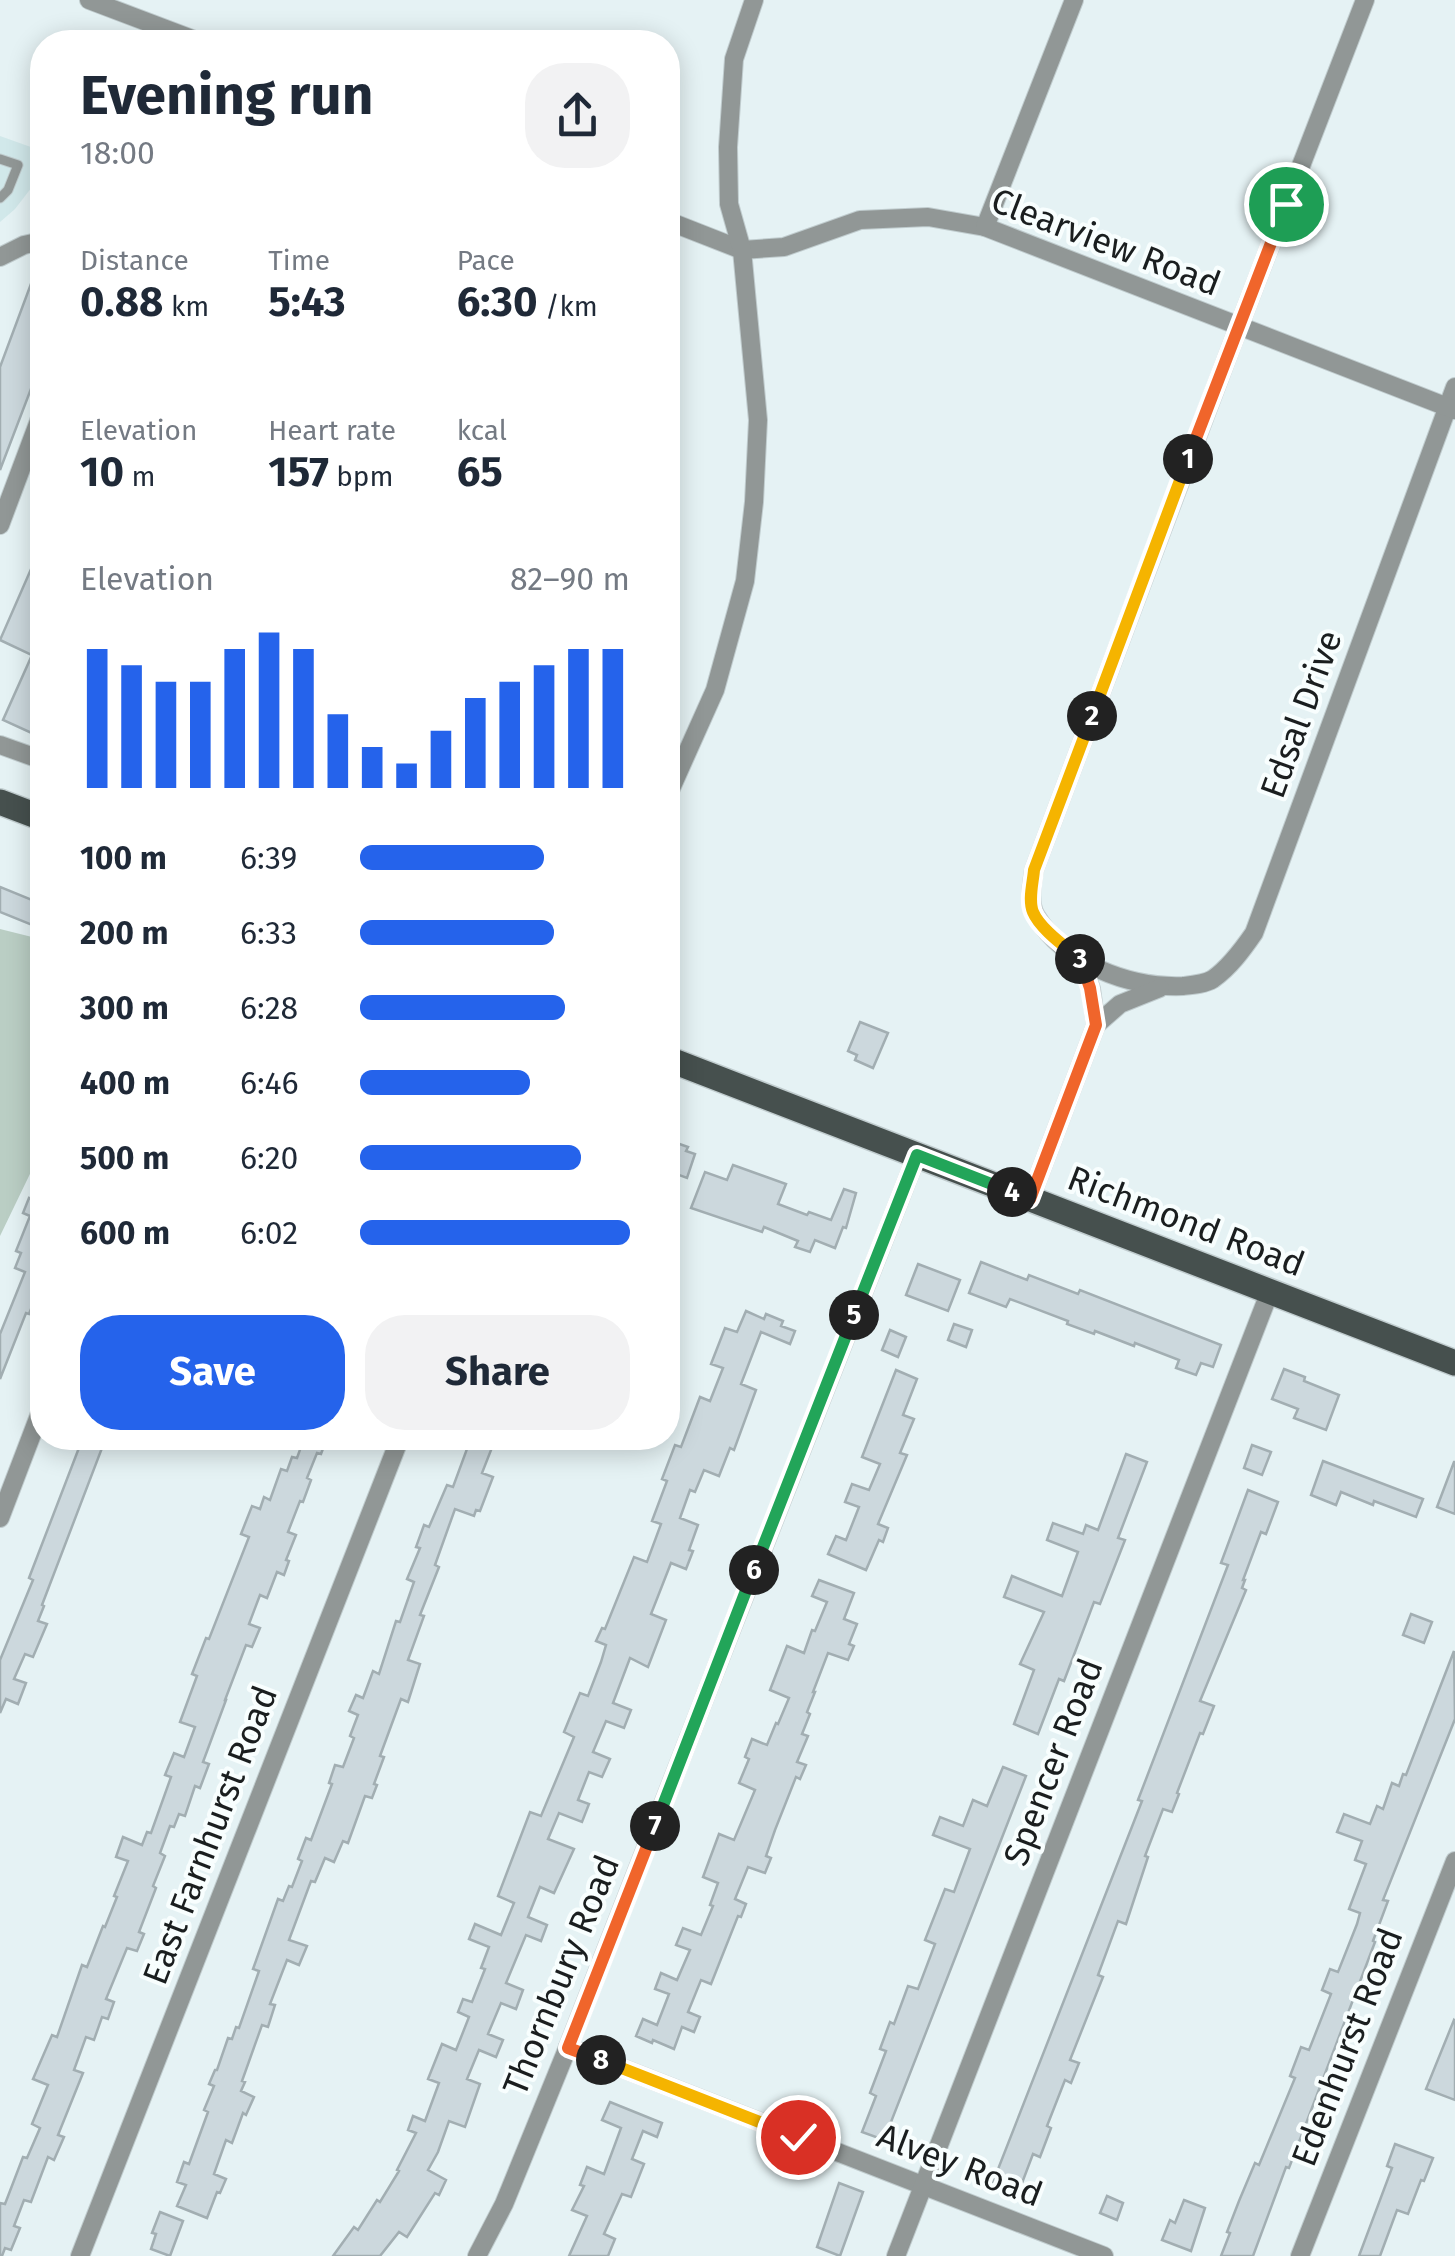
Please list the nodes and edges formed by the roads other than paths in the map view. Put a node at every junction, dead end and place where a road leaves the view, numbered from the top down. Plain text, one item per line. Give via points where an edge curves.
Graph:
1 (89, 0) edge
2 (754, 0) edge
3 (1074, 0) edge
4 (1365, 0) edge
5 (168, 30) edge
6 (0, 158) edge
7 (0, 198) edge
8 (680, 227) edge
9 (984, 227) junction
10 (30, 244) edge
11 (742, 250) junction
12 (0, 257) edge
13 (1238, 328) junction
14 (1455, 386) edge
15 (1451, 409) edge
16 (30, 444) edge
17 (0, 525) edge
18 (0, 745) edge
19 (30, 756) edge
20 (680, 769) edge
21 (0, 802) edge
22 (30, 813) edge
23 (1080, 958) junction
24 (1163, 987) junction
25 (1096, 1025) junction
26 (680, 1064) edge
27 (917, 1155) junction
28 (1030, 1199) junction
29 (1270, 1291) junction
30 (1455, 1362) edge
31 (30, 1439) edge
32 (395, 1450) edge
33 (0, 1518) edge
34 (1455, 1861) edge
35 (568, 2048) junction
36 (923, 2186) junction
37 (80, 2256) edge
38 (477, 2256) edge
39 (896, 2256) edge
40 (1104, 2256) edge
41 (1300, 2256) edge

1 - 5 street
2 - 11 street via 734,59 728,147 729,204
3 - 9 street
4 - 13 street, Edsal Drive
6 - 7 lane via 18,165
8 - 11 street, Clearview Road
9 - 11 street, Clearview Road via 928,218 860,220 784,247
9 - 13 street, Clearview Road
10 - 12 street
11 - 20 street via 758,420 745,581 715,690
13 - 15 street, Clearview Road
13 - 23 street, Edsal Drive via 1034,870 1033,912
14 - 15 street, Edsal Drive
15 - 24 street, Edsal Drive via 1254,933 1211,981
16 - 17 street
18 - 19 street
21 - 22 main road
23 - 24 street, Edsal Drive via 1108,974
23 - 25 street
24 - 25 street via 1120,1004
25 - 28 street
26 - 27 main road, Richmond Road
27 - 28 main road, Richmond Road
27 - 35 street, Thornbury Road
28 - 29 main road, Richmond Road
29 - 30 main road, Richmond Road
29 - 36 street, Spencer Road
31 - 33 street
32 - 37 street, East Farnhurst Road
34 - 41 street, Edenhurst Road
35 - 36 street, Alvey Road
35 - 38 street, Thornbury Road
36 - 39 street, Spencer Road
36 - 40 street, Alvey Road

